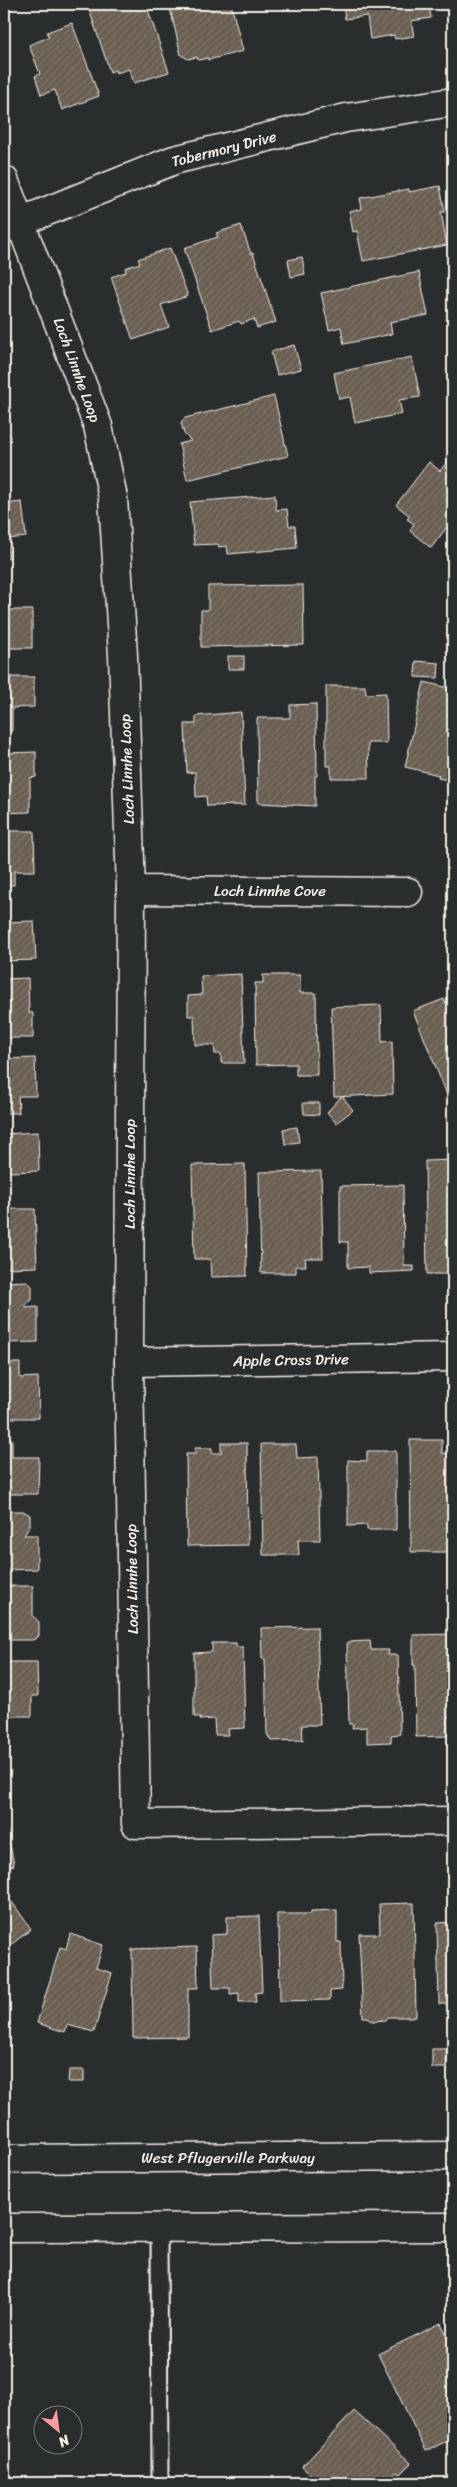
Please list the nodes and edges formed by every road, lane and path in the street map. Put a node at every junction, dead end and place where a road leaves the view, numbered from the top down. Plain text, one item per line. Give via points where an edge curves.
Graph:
1 (453, 102) edge
2 (4, 180) edge
3 (13, 225) edge
4 (131, 890) junction
5 (408, 892) dead end
6 (453, 1357) edge
7 (129, 1362) junction
8 (453, 1821) edge
9 (453, 2156) edge
10 (4, 2159) edge
11 (453, 2227) edge
12 (4, 2228) edge
13 (159, 2228) junction
14 (160, 2483) edge

1 - 3 street, Tobermory Drive via 346,118 174,160
2 - 3 street, Loch Linnhe Loop
3 - 4 street, Loch Linnhe Loop via 98,426 113,498 123,655
4 - 5 street, Loch Linnhe Cove
4 - 7 street, Loch Linnhe Loop
6 - 7 street, Apple Cross Drive
7 - 8 street, Loch Linnhe Loop via 136,1824
9 - 10 street, West Pflugerville Parkway
11 - 13 street
12 - 13 street
13 - 14 lane

